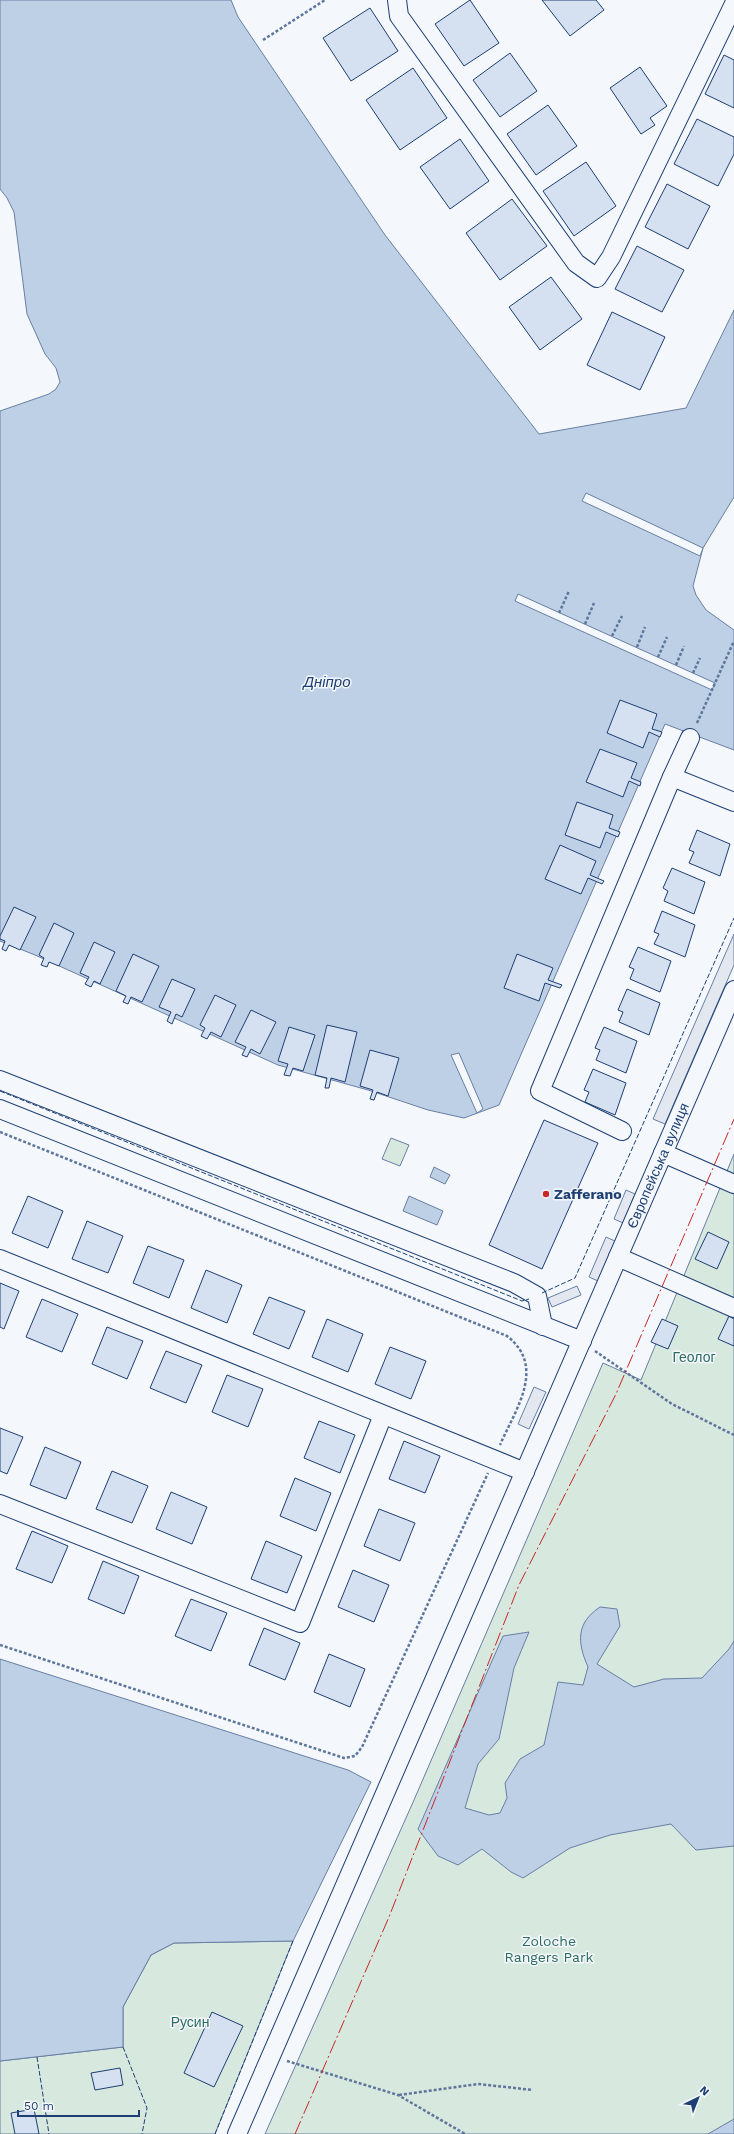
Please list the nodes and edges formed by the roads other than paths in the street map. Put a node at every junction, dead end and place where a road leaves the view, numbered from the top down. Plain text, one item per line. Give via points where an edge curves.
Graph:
1 (397, 0) edge
2 (734, 4) edge
3 (690, 738) road end
4 (672, 777) junction
5 (734, 802) edge
6 (734, 990) edge
7 (0, 1080) edge
8 (0, 1109) edge
9 (622, 1131) dead end
10 (663, 1153) junction
11 (729, 1181) edge
12 (618, 1257) junction
13 (0, 1259) edge
14 (734, 1308) edge
15 (543, 1326) junction
16 (582, 1342) junction
17 (383, 1415) junction
18 (525, 1472) junction
19 (0, 1504) edge
20 (237, 2134) edge

1 - 2 street via 399,16 576,264 597,278 611,257
3 - 4 street
4 - 5 street
4 - 9 street via 540,1091
6 - 10 street, Європейська вулиця
7 - 15 street via 514,1283 536,1296
8 - 15 street
10 - 11 street
10 - 12 street, Європейська вулиця
12 - 14 street
12 - 16 street, Європейська вулиця
13 - 17 street
15 - 16 street
16 - 18 street, Європейська вулиця
17 - 18 street
17 - 19 street via 300,1623
18 - 20 street, Європейська вулиця

